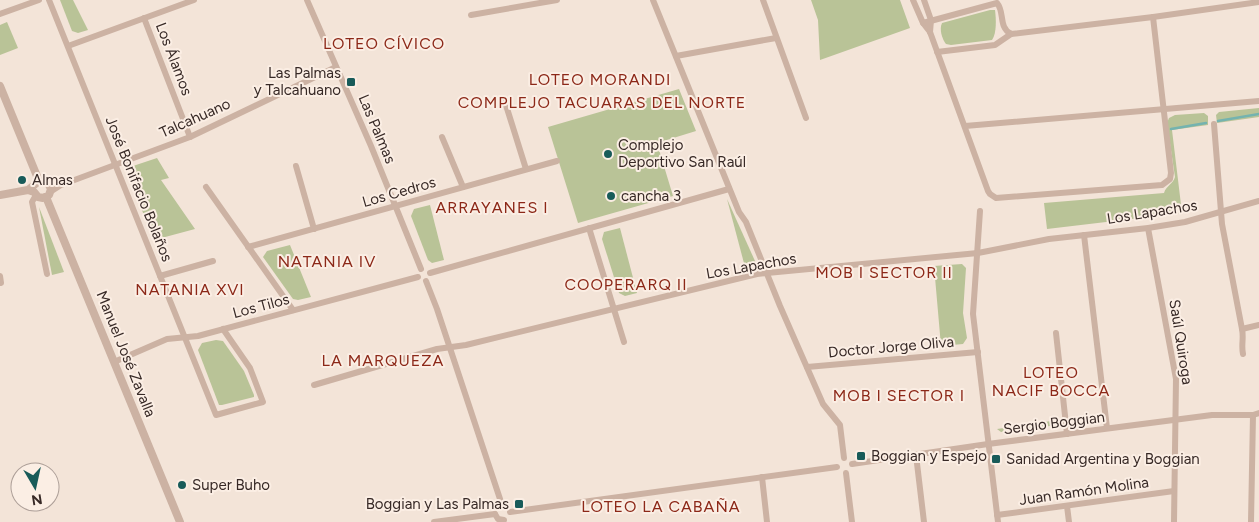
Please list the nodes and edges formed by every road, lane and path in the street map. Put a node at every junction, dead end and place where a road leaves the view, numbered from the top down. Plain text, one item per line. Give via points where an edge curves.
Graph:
1 (39, 0) edge
2 (49, 0) edge
3 (194, 0) edge
4 (307, 0) edge
5 (505, 0) edge
6 (557, 0) edge
7 (653, 0) edge
8 (762, 0) edge
9 (913, 0) edge
10 (924, 0) edge
11 (1259, 2) edge
12 (507, 9) junction
13 (0, 14) edge
14 (471, 15) dead end
15 (1153, 17) junction
16 (144, 18) junction
17 (931, 20) junction
18 (923, 23) junction
19 (930, 32) junction
20 (1011, 34) junction
21 (776, 38) junction
22 (68, 46) junction
23 (938, 52) junction
24 (676, 56) junction
25 (336, 67) junction
26 (0, 86) edge
27 (1259, 101) edge
28 (505, 102) dead end
29 (1164, 109) junction
30 (806, 118) dead end
31 (1214, 124) dead end
32 (965, 126) junction
33 (190, 137) junction
34 (442, 137) dead end
35 (557, 161) dead end
36 (115, 165) junction
37 (296, 166) dead end
38 (526, 169) junction
39 (206, 186) dead end
40 (463, 187) junction
41 (34, 188) junction
42 (729, 189) junction
43 (49, 192) junction
44 (0, 195) edge
45 (1259, 201) edge
46 (395, 206) junction
47 (980, 210) dead end
48 (1221, 212) junction
49 (589, 228) junction
50 (1148, 228) junction
51 (314, 229) junction
52 (1084, 235) junction
53 (248, 247) junction
54 (978, 253) junction
55 (213, 261) dead end
56 (421, 269) junction
57 (430, 273) junction
58 (767, 273) junction
59 (47, 274) dead end
60 (160, 276) junction
61 (418, 277) junction
62 (426, 281) junction
63 (614, 309) junction
64 (293, 310) junction
65 (1259, 325) edge
66 (223, 329) junction
67 (1242, 329) junction
68 (1056, 333) dead end
69 (185, 337) junction
70 (624, 342) dead end
71 (449, 348) junction
72 (978, 352) junction
73 (1243, 354) dead end
74 (114, 362) junction
75 (807, 367) junction
76 (314, 385) dead end
77 (1256, 414) edge
78 (1175, 420) junction
79 (1107, 428) junction
80 (1067, 434) junction
81 (988, 444) junction
82 (916, 455) junction
83 (844, 458) junction
84 (852, 464) junction
85 (837, 466) junction
86 (846, 473) junction
87 (762, 477) junction
88 (1174, 491) junction
89 (1255, 500) edge
90 (502, 505) junction
91 (1067, 506) junction
92 (510, 512) junction
93 (495, 514) junction
94 (998, 518) edge
95 (504, 521) edge
96 (180, 522) edge
97 (434, 522) edge
98 (767, 522) edge
99 (852, 522) edge
100 (924, 522) edge
101 (1069, 522) edge
102 (1174, 522) edge
103 (1252, 522) edge

1 - 13 street
2 - 22 street, José Bonifacio Bolaños
3 - 16 street
4 - 25 street, Las Palmas
5 - 12 street
6 - 12 street
7 - 24 street
8 - 21 street
9 - 18 street
10 - 17 street
11 - 15 street
12 - 14 street
15 - 20 street
15 - 29 street
16 - 22 street
16 - 33 street, Los Álamos
17 - 18 street
17 - 19 street
17 - 20 street via 997,3 1003,27
18 - 19 street
19 - 23 street
20 - 23 street via 995,45
21 - 24 street
21 - 30 street
22 - 36 street, José Bonifacio Bolaños
23 - 32 street
24 - 42 street
25 - 33 street, Talcahuano
25 - 46 street, Las Palmas
26 - 41 street
27 - 29 street
28 - 38 street
29 - 32 street
29 - 32 street via 1171,176 1165,183 1152,185 996,198 988,191
31 - 48 street
33 - 36 street, Talcahuano
34 - 40 street
35 - 38 street, Los Cedros
36 - 43 street, Talcahuano
36 - 60 street, José Bonifacio Bolaños
37 - 51 street
38 - 40 street, Los Cedros
39 - 53 street
40 - 46 street, Los Cedros
41 - 43 street via 41,198
41 - 43 street via 46,182
41 - 44 street
41 - 59 street via 32,202
42 - 49 street
42 - 58 street
43 - 74 street, Manuel José Zavalla
45 - 48 street, Los Lapachos
46 - 51 street, Los Cedros
46 - 56 street, Las Palmas
47 - 54 street
48 - 50 street, Los Lapachos
48 - 67 street
49 - 57 street
49 - 63 street
50 - 52 street, Los Lapachos
50 - 78 street, Saúl Quiroga via 1176,379
51 - 53 street, Los Cedros
52 - 54 street, Los Lapachos
52 - 79 street
53 - 64 street
54 - 58 street, Los Lapachos
54 - 72 street via 973,314
55 - 60 street
56 - 57 street
56 - 61 street
57 - 62 street
58 - 63 street, Los Lapachos
58 - 75 street
60 - 69 street, José Bonifacio Bolaños
61 - 62 street
61 - 64 street, Los Tilos
62 - 71 street
63 - 70 street
63 - 71 street, Los Lapachos
64 - 66 street, Los Tilos
65 - 67 street
66 - 69 street, Los Tilos
66 - 69 street, José Bonifacio Bolaños via 250,368 263,402 216,414
67 - 73 street
68 - 80 street
69 - 74 street, Los Tilos via 167,339
71 - 76 street, Los Lapachos
71 - 90 street
72 - 75 street, Doctor Jorge Oliva
72 - 81 street
74 - 96 street, Manuel José Zavalla
75 - 83 street via 823,404 840,424
77 - 78 street, Sergio Boggian
77 - 89 street
78 - 79 street, Sergio Boggian
78 - 88 street, Saúl Quiroga
79 - 80 street, Sergio Boggian
80 - 81 street, Sergio Boggian
81 - 82 street, Sergio Boggian
81 - 94 street
82 - 84 street, Sergio Boggian
82 - 100 street
83 - 84 street
83 - 85 street
84 - 86 street
85 - 86 street via 840,472
85 - 87 street
86 - 99 street
87 - 92 street
87 - 98 street
88 - 91 street, Juan Ramón Molina
88 - 102 street, Saúl Quiroga
89 - 103 street
90 - 92 street
90 - 93 street
91 - 94 street, Juan Ramón Molina
91 - 101 street
92 - 95 street
93 - 95 street
93 - 97 street

